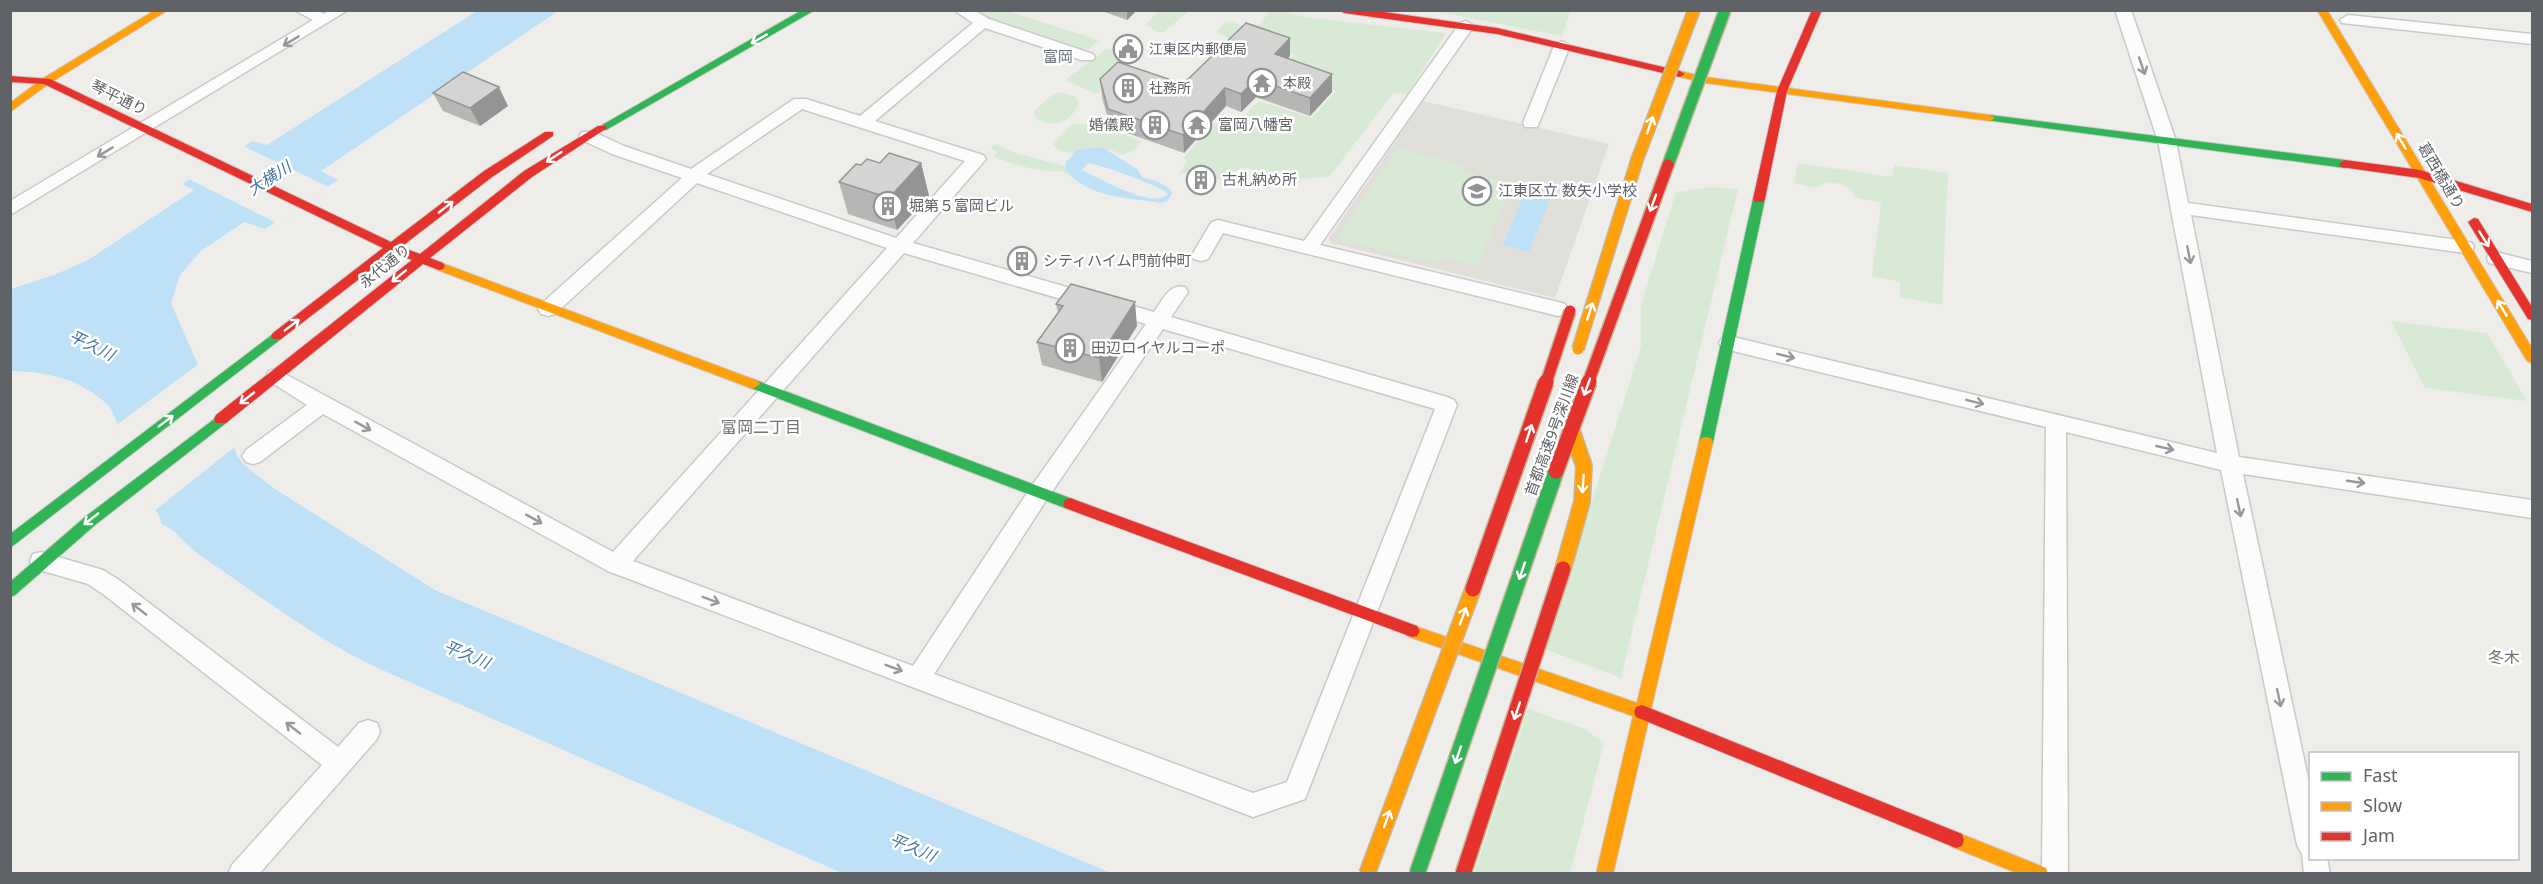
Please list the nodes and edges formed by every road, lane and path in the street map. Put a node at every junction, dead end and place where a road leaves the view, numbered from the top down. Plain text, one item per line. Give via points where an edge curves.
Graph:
1 (163, 10) edge
2 (301, 10) edge
3 (341, 10) edge
4 (810, 10) edge
5 (960, 10) edge
6 (1344, 10) edge
7 (1694, 10) edge
8 (1725, 10) edge
9 (1817, 10) edge
10 (2123, 10) edge
11 (2322, 10) edge
12 (2345, 15) edge
13 (325, 20) junction
14 (983, 22) junction
15 (1466, 26) junction
16 (2361, 39) dead end
17 (2532, 39) edge
18 (1562, 46) junction
19 (1087, 57) dead end
20 (10, 79) edge
21 (46, 81) junction
22 (1782, 91) junction
23 (10, 109) edge
24 (863, 123) junction
25 (1532, 123) dead end
26 (566, 125) dead end
27 (144, 129) junction
28 (588, 136) junction
29 (2167, 141) junction
30 (1637, 160) junction
31 (2440, 168) dead end
32 (2420, 174) junction
33 (693, 176) junction
34 (2448, 182) junction
35 (2180, 208) junction
36 (2532, 208) edge
37 (10, 209) edge
38 (1607, 210) dead end
39 (899, 245) junction
40 (2465, 247) junction
41 (393, 248) junction
42 (1308, 248) junction
43 (1201, 255) dead end
44 (420, 258) junction
45 (2496, 258) junction
46 (2532, 267) edge
47 (1178, 292) dead end
48 (1575, 296) dead end
49 (548, 309) junction
50 (1558, 309) dead end
51 (2532, 316) edge
52 (1159, 321) junction
53 (1729, 342) junction
54 (2532, 358) edge
55 (1574, 363) dead end
56 (276, 376) junction
57 (768, 392) junction
58 (322, 404) junction
59 (2056, 422) junction
60 (1571, 428) junction
61 (253, 456) dead end
62 (2230, 464) junction
63 (1039, 494) junction
64 (2532, 509) edge
65 (10, 542) edge
66 (41, 561) junction
67 (616, 564) junction
68 (10, 591) edge
69 (1366, 615) junction
70 (1482, 641) dead end
71 (1474, 663) dead end
72 (918, 678) junction
73 (1641, 712) junction
74 (369, 731) dead end
75 (339, 764) junction
76 (2309, 840) edge
77 (241, 873) edge
78 (1367, 873) edge
79 (1417, 873) edge
80 (1463, 873) edge
81 (1604, 873) edge
82 (2040, 873) edge
83 (2055, 873) edge

1 - 21 main road
2 - 13 street
3 - 13 street
4 -> 28 main road, 永代通り
5 - 14 street
6 - 15 main road
30 -> 7 main road, 首都高速9号深川線, bridge
8 -> 60 main road, 首都高速9号深川線, bridge
9 - 22 main road
10 -> 29 street
32 -> 11 main road, 葛西橋通り
12 - 16 main road
12 - 17 street
13 -> 27 street
14 - 19 street
14 - 24 street
15 - 18 main road
15 - 42 street
18 - 22 main road via 1684,76
18 - 25 street
20 - 21 main road, 琴平通り
21 - 23 main road
21 - 27 main road, 琴平通り
22 - 29 main road
22 - 53 main road
24 - 33 street via 800,103
24 - 39 street via 977,159
41 -> 26 main road, 永代通り via 508,160
27 -> 37 street
27 - 41 main road, 琴平通り
28 - 33 street
28 -> 44 main road, 永代通り via 528,174
29 - 32 main road
29 - 35 street
30 - 38 main road, bridge
55 -> 30 main road, 首都高速9号深川線, bridge
31 - 34 main road, 葛西橋通り
32 - 34 main road
32 - 40 main road, 葛西橋通り
33 - 39 street
33 - 49 street
34 - 36 main road
34 -> 45 main road, 葛西橋通り
35 - 40 street
35 -> 62 street
39 - 52 street
39 - 57 street
54 -> 40 main road, 葛西橋通り
41 - 44 main road, 琴平通り
65 -> 41 main road, 永代通り
42 - 43 street via 1218,226
42 - 50 street
44 - 49 main road, 琴平通り
44 -> 56 main road, 永代通り
45 - 46 street
45 - 51 main road, 葛西橋通り
47 - 52 street
78 -> 48 main road, bridge via 1515,476
49 - 57 main road, 琴平通り
52 - 63 street
52 - 69 street via 1447,405
53 -> 59 street
53 - 73 main road
56 - 58 street
56 -> 66 main road, 永代通り
57 - 63 main road, 琴平通り
57 - 67 street
58 - 61 street
58 -> 67 street
59 -> 62 street
59 - 83 street
60 -> 79 main road, 首都高速9号深川線, bridge
60 -> 80 main road, bridge via 1584,466 1582,502 1556,595
62 -> 64 street
62 -> 76 street
63 - 69 main road, 琴平通り
63 - 72 street
66 - 68 main road, 永代通り
75 -> 66 street via 111,587 95,577
67 -> 72 street
69 - 72 street via 1296,790 1253,805
69 - 73 main road, 琴平通り
70 - 71 main road
73 - 81 main road
73 - 82 main road, 琴平通り
74 - 75 street
75 - 77 street

